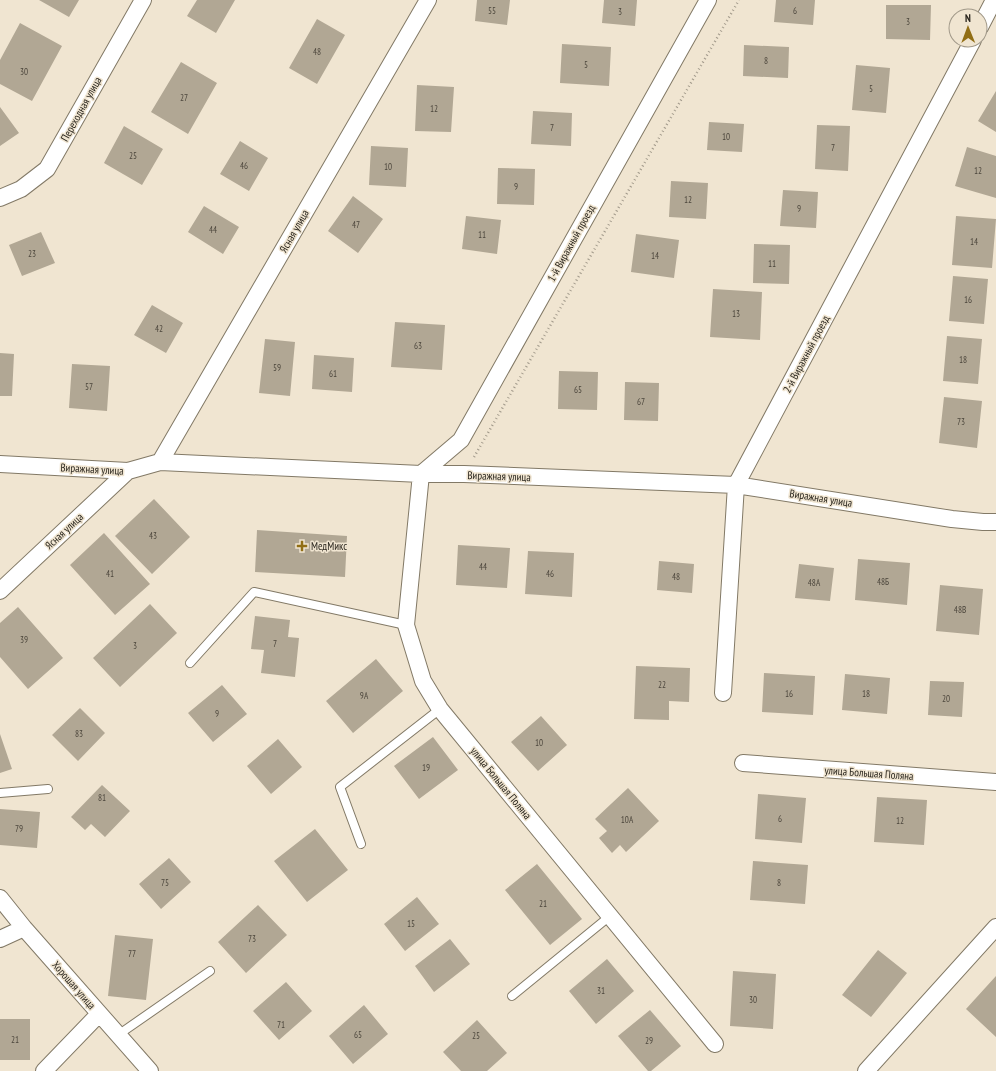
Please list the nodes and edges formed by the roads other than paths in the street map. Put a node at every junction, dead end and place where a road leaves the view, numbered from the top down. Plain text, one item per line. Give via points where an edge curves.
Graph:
1 (143, 0) edge
2 (428, 0) edge
3 (708, 0) edge
4 (994, 0) edge
5 (988, 12) edge
6 (969, 48) edge
7 (0, 198) edge
8 (160, 462) junction
9 (0, 464) edge
10 (128, 471) junction
11 (421, 474) junction
12 (736, 485) junction
13 (996, 522) edge
14 (0, 591) edge
15 (406, 625) junction
16 (190, 663) dead end
17 (724, 693) dead end
18 (440, 709) junction
19 (743, 763) dead end
20 (996, 782) edge
21 (48, 789) dead end
22 (0, 793) edge
23 (361, 844) dead end
24 (0, 898) edge
25 (610, 916) junction
26 (996, 927) edge
27 (24, 928) junction
28 (0, 939) edge
29 (210, 971) dead end
30 (512, 996) dead end
31 (99, 1014) junction
32 (118, 1035) junction
33 (715, 1044) dead end
34 (44, 1071) edge
35 (150, 1071) edge
36 (866, 1071) edge

1 - 7 street, Переходная улица via 47,169 21,189
2 - 8 street, Ясная улица
3 - 11 street, 1-й Виражный проезд via 461,440
4 - 5 street
6 - 12 street, 2-й Виражный проезд
8 - 10 street, Виражная улица
8 - 11 street, Виражная улица
9 - 10 street, Виражная улица
10 - 14 street, Ясная улица
11 - 12 street, Виражная улица
11 - 15 street, улица Большая Поляна
12 - 13 street, Виражная улица via 952,519
12 - 17 street, 2-й Виражный проезд
15 - 16 lane via 254,592
15 - 18 street, улица Большая Поляна via 423,681
18 - 23 lane via 340,788
18 - 25 street, улица Большая Поляна
19 - 20 street, улица Большая Поляна
21 - 22 lane
24 - 27 street, Хорошая улица
25 - 30 lane
25 - 33 street, улица Большая Поляна
26 - 36 street
27 - 28 street
27 - 31 street, Хорошая улица
29 - 32 lane
31 - 32 street, Хорошая улица
31 - 34 street
32 - 35 street, Хорошая улица

